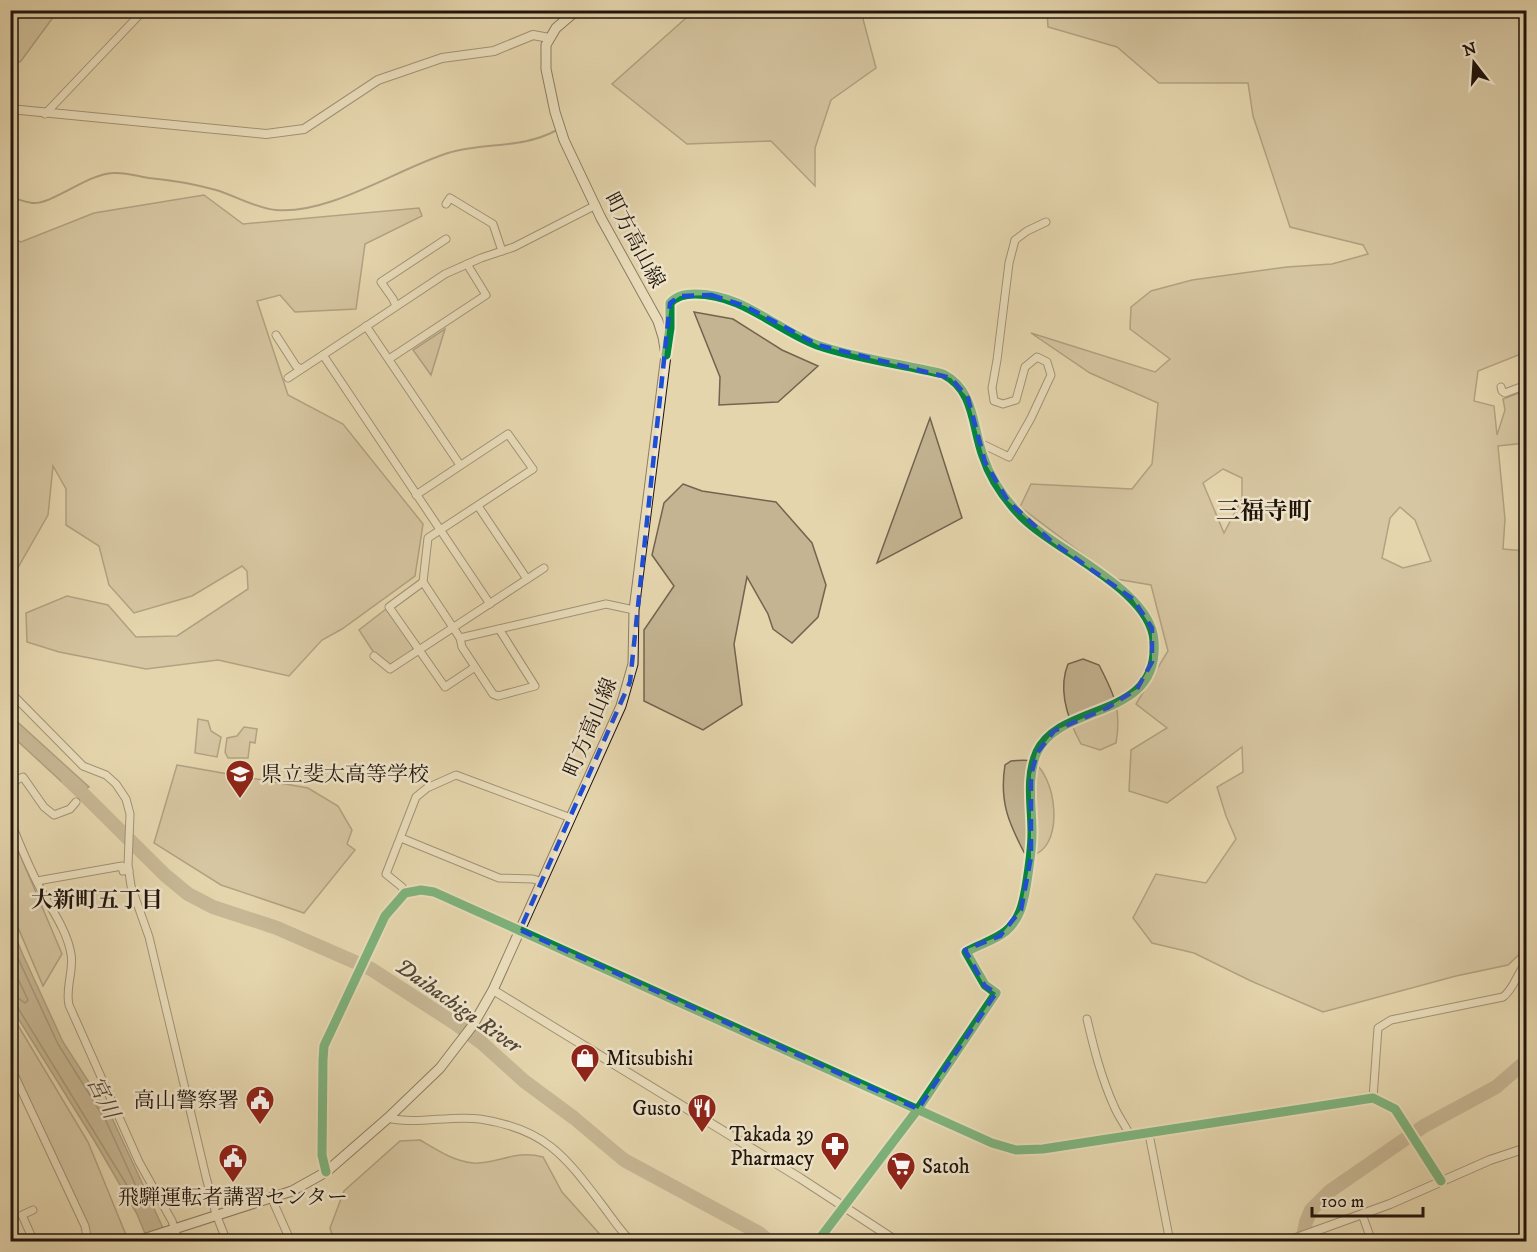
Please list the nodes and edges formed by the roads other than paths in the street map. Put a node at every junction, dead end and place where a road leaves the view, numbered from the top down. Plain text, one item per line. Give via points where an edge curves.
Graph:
1 (144, 10) edge
2 (577, 10) edge
3 (549, 38) junction
4 (10, 109) edge
5 (45, 114) junction
6 (446, 204) dead end
7 (596, 205) junction
8 (1046, 222) dead end
9 (446, 239) dead end
10 (502, 251) junction
11 (467, 264) junction
12 (396, 306) junction
13 (366, 326) junction
14 (276, 335) dead end
15 (323, 355) junction
16 (666, 355) junction
17 (389, 359) junction
18 (301, 369) junction
19 (288, 378) dead end
20 (1527, 385) edge
21 (1501, 387) dead end
22 (978, 442) junction
23 (460, 465) junction
24 (416, 495) junction
25 (478, 506) junction
26 (442, 530) junction
27 (544, 568) dead end
28 (527, 579) junction
29 (423, 582) junction
30 (490, 604) junction
31 (634, 610) junction
32 (453, 628) junction
33 (499, 629) junction
34 (460, 638) junction
35 (419, 650) junction
36 (374, 656) dead end
37 (475, 667) junction
38 (10, 692) edge
39 (10, 783) edge
40 (76, 802) dead end
41 (571, 818) junction
42 (10, 820) edge
43 (401, 838) junction
44 (129, 868) junction
45 (37, 881) junction
46 (542, 882) junction
47 (405, 893) junction
48 (520, 930) junction
49 (966, 952) joint
50 (1527, 963) edge
51 (493, 990) junction
52 (1087, 1018) dead end
53 (10, 1066) edge
54 (1373, 1098) junction
55 (918, 1109) junction
56 (388, 1118) junction
57 (1149, 1134) junction
58 (1130, 1136) junction
59 (1526, 1150) edge
60 (326, 1172) junction
61 (1441, 1181) junction
62 (271, 1197) junction
63 (842, 1207) junction
64 (33, 1210) dead end
65 (216, 1214) junction
66 (1362, 1214) junction
67 (173, 1229) junction
68 (1286, 1241) edge
69 (34, 1242) edge
70 (88, 1242) edge
71 (134, 1242) edge
72 (179, 1242) edge
73 (227, 1242) edge
74 (291, 1242) edge
75 (632, 1242) edge
76 (817, 1242) edge
77 (898, 1242) edge
78 (1170, 1242) edge
79 (1372, 1242) edge

1 - 5 street
2 - 3 main road
3 - 5 street via 533,35 494,51 442,58 387,75 297,131 267,134
3 - 7 main road, 町方高山線 via 546,69 559,129
4 - 5 street
6 - 10 street via 450,198 493,224
7 - 10 street
7 - 16 main road, 町方高山線 via 658,321
8 - 22 street via 1015,240 992,388 994,401 1003,404 1016,400 1025,368 1037,357 1047,362 1051,375 1010,457
9 - 12 street via 381,282
10 - 11 street
11 - 12 street
11 - 17 street via 486,295
12 - 13 street
13 - 15 street
13 - 17 street
14 - 18 street
15 - 18 street
15 - 24 street
16 - 22 street via 669,309 674,299 699,294 732,300 818,345 951,378 968,398
16 - 31 main road, 町方高山線
17 - 23 street
18 - 19 street
20 - 21 street via 1505,393
22 - 49 street via 989,471 1008,501 1051,541 1132,599 1149,620 1155,648 1150,669 1137,689 1115,705 1054,731 1040,747 1031,775 1032,846 1021,910 1000,936
23 - 24 street
23 - 25 street via 508,434 533,469
24 - 26 street
25 - 26 street
25 - 28 street
26 - 29 street via 428,538
26 - 30 street
27 - 28 street
28 - 30 street
29 - 32 street
29 - 35 street via 388,607
30 - 32 street
31 - 33 street via 606,604
31 - 41 main road, 町方高山線 via 630,682
32 - 34 street
32 - 35 street
33 - 34 street
33 - 37 street via 535,686 498,696
34 - 37 street
35 - 36 street via 390,669
35 - 37 street via 445,687
38 - 44 street via 83,766 106,775 116,784 126,800 130,819
39 - 40 street via 23,777 54,815
41 - 43 street via 456,775 416,797
41 - 46 main road, 町方高山線
42 - 45 street
43 - 46 street via 499,878
43 - 47 street via 386,874
44 - 45 street
44 - 65 street
45 - 67 street via 64,932 71,955 69,1005
46 - 48 main road, 町方高山線
47 - 48 street via 434,892
47 - 60 street via 385,916 323,1053 322,1155
48 - 51 main road, 町方高山線
48 - 55 street
49 - 55 street via 985,985 996,993
50 - 54 street via 1503,997 1390,1020 1378,1028
51 - 56 main road, 町方高山線 via 454,1050
51 - 63 street
52 - 58 street via 1102,1077
53 - 70 street via 85,1226
54 - 57 street
54 - 61 street via 1395,1109
55 - 58 street via 1016,1150
55 - 63 street
56 - 60 main road, 町方高山線
56 - 75 street via 478,1119 538,1137 552,1145 574,1168
57 - 58 street
57 - 78 street
59 - 61 street
60 - 62 main road, 町方高山線
61 - 66 street
62 - 65 main road, 町方高山線
62 - 74 street
63 - 76 street
63 - 77 street
64 - 69 street via 22,1215
65 - 67 main road, 町方高山線
65 - 73 street
66 - 68 street
66 - 79 street
67 - 71 main road, 町方高山線
67 - 72 street

